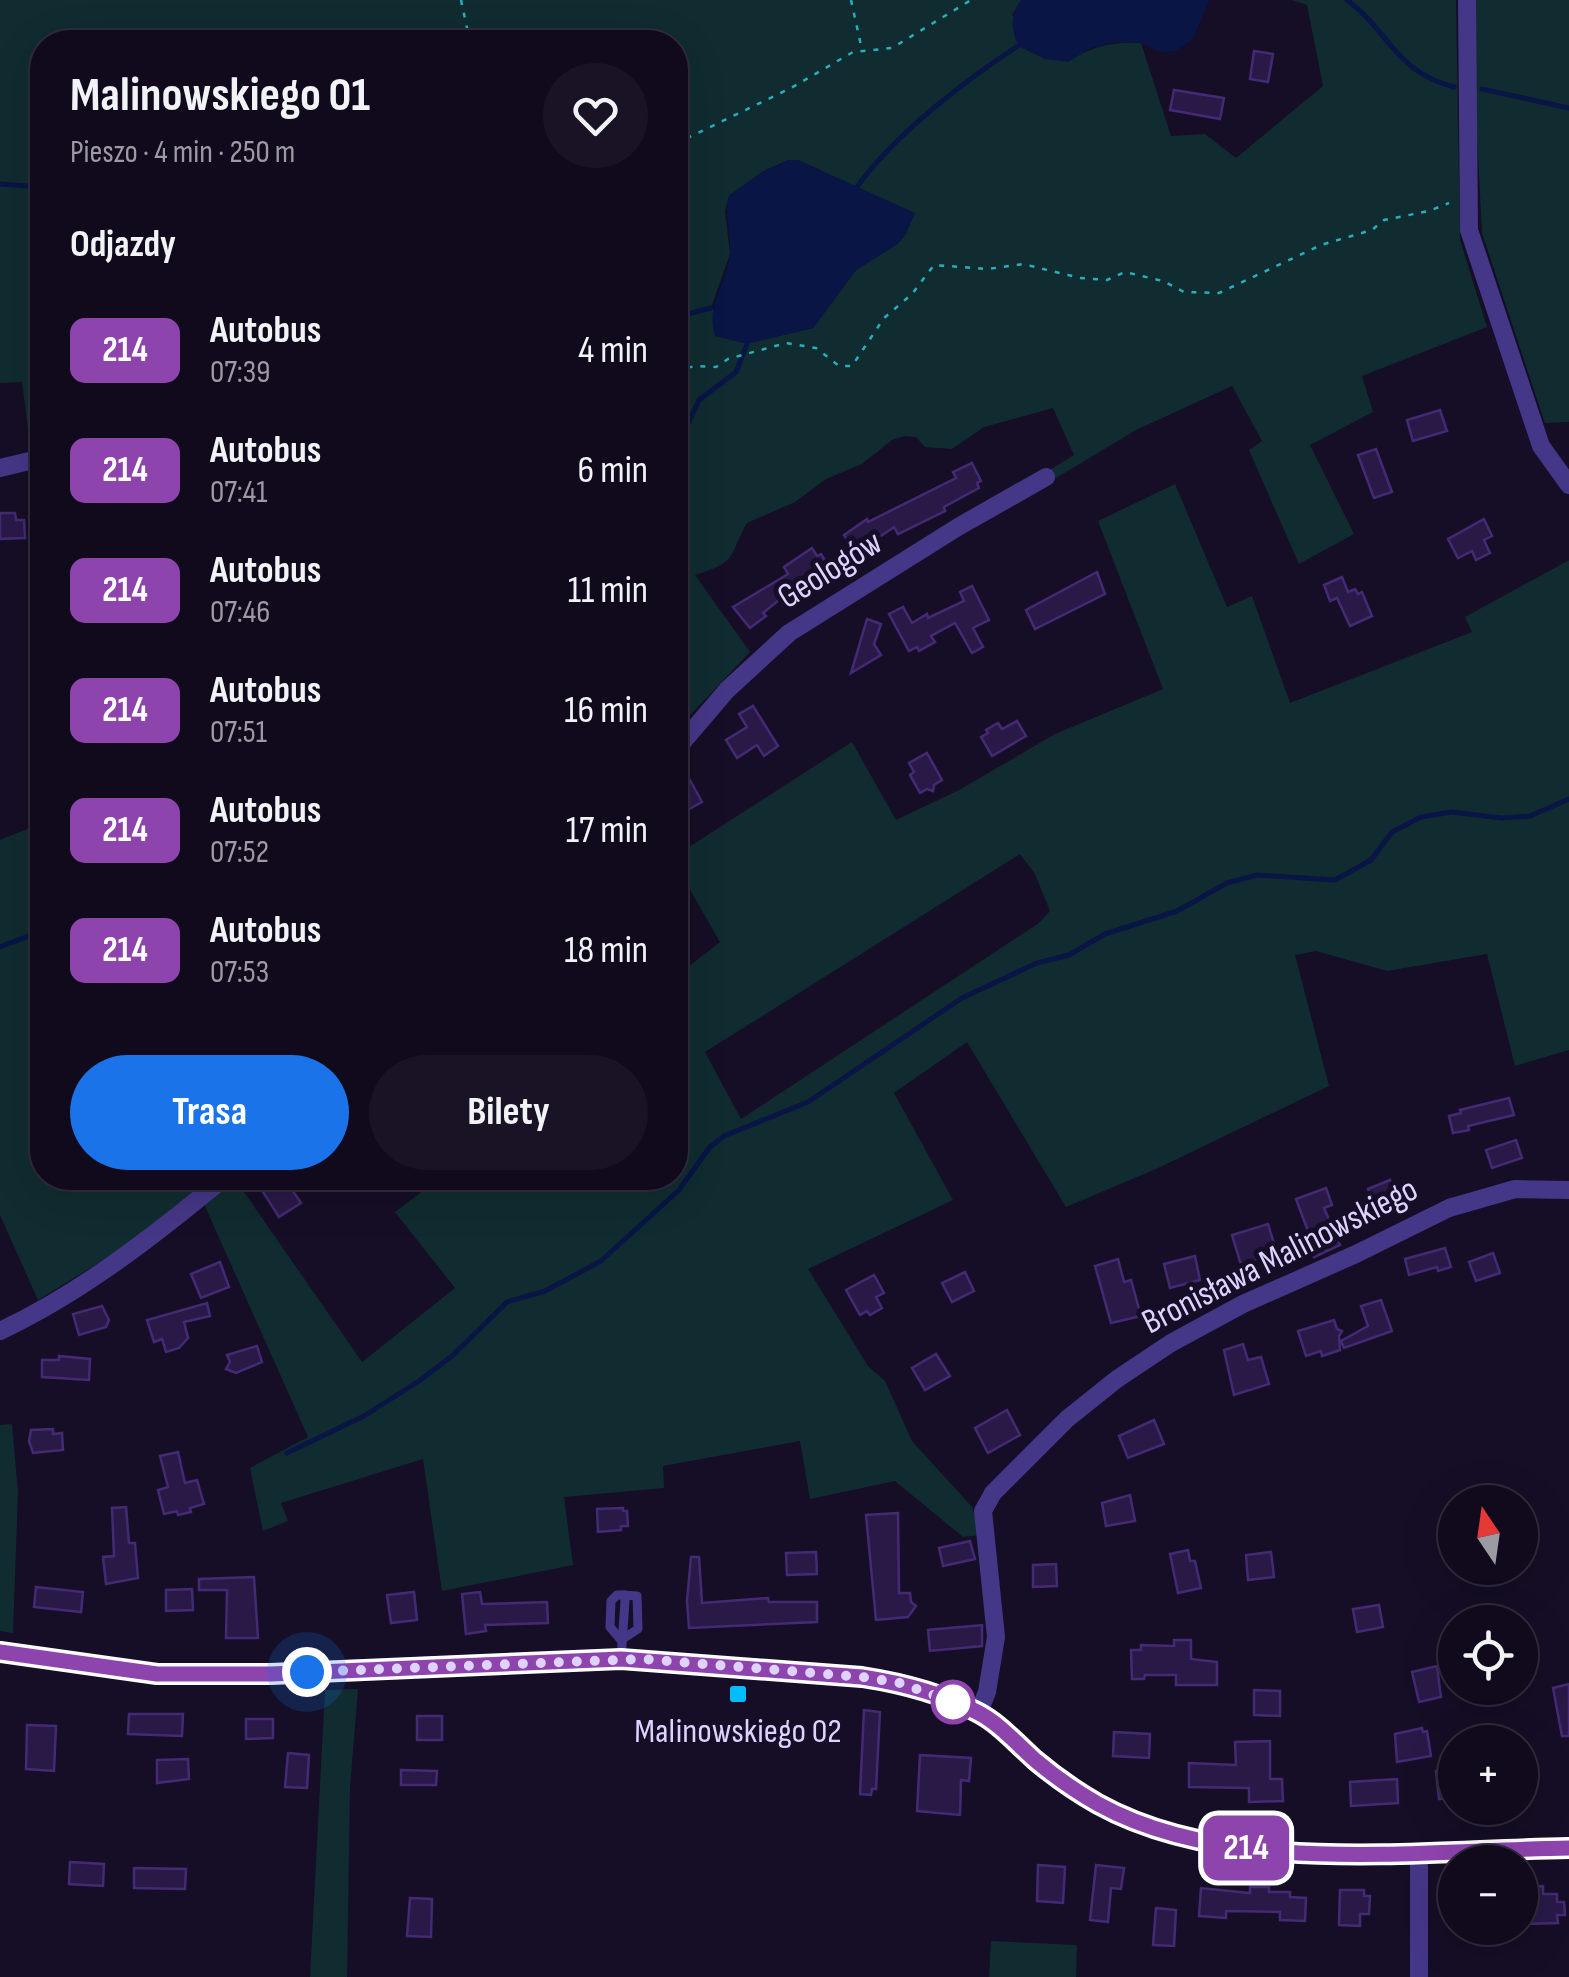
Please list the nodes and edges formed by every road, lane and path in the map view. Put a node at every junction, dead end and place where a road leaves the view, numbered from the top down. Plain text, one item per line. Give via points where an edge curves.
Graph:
1 (461, 0) edge
2 (851, 0) edge
3 (970, 0) edge
4 (1467, 0) edge
5 (467, 30) edge
6 (862, 52) junction
7 (688, 138) edge
8 (1469, 194) junction
9 (688, 368) edge
10 (30, 461) edge
11 (0, 468) edge
12 (1046, 477) dead end
13 (1569, 485) edge
14 (688, 736) edge
15 (208, 1190) edge
16 (1569, 1190) edge
17 (0, 1331) edge
18 (621, 1649) junction
19 (0, 1652) edge
20 (980, 1712) junction
21 (1569, 1848) edge
22 (1419, 1852) junction
23 (1419, 1977) edge

1 - 5 path
2 - 6 path
3 - 6 path via 892,48
4 - 8 street
6 - 7 path
8 - 9 path via 1384,220 1219,293 1184,292 1125,272 1106,280 1023,264 934,265 884,318 852,366 839,366 816,348 786,343 716,367
8 - 13 street via 1469,230 1541,446
10 - 11 street
12 - 14 street, Geologów via 788,633
15 - 17 street via 118,1260
16 - 20 street, Bronisława Malinowskiego via 1515,1189 1449,1208 1242,1304 1144,1361 1067,1419 993,1492 983,1511 996,1637
18 - 18 lane via 610,1627 611,1601 637,1596 638,1629
18 - 19 street via 271,1674 157,1674
18 - 20 street via 900,1683
20 - 22 street via 1098,1804 1198,1841 1262,1850
21 - 22 street
22 - 23 street

